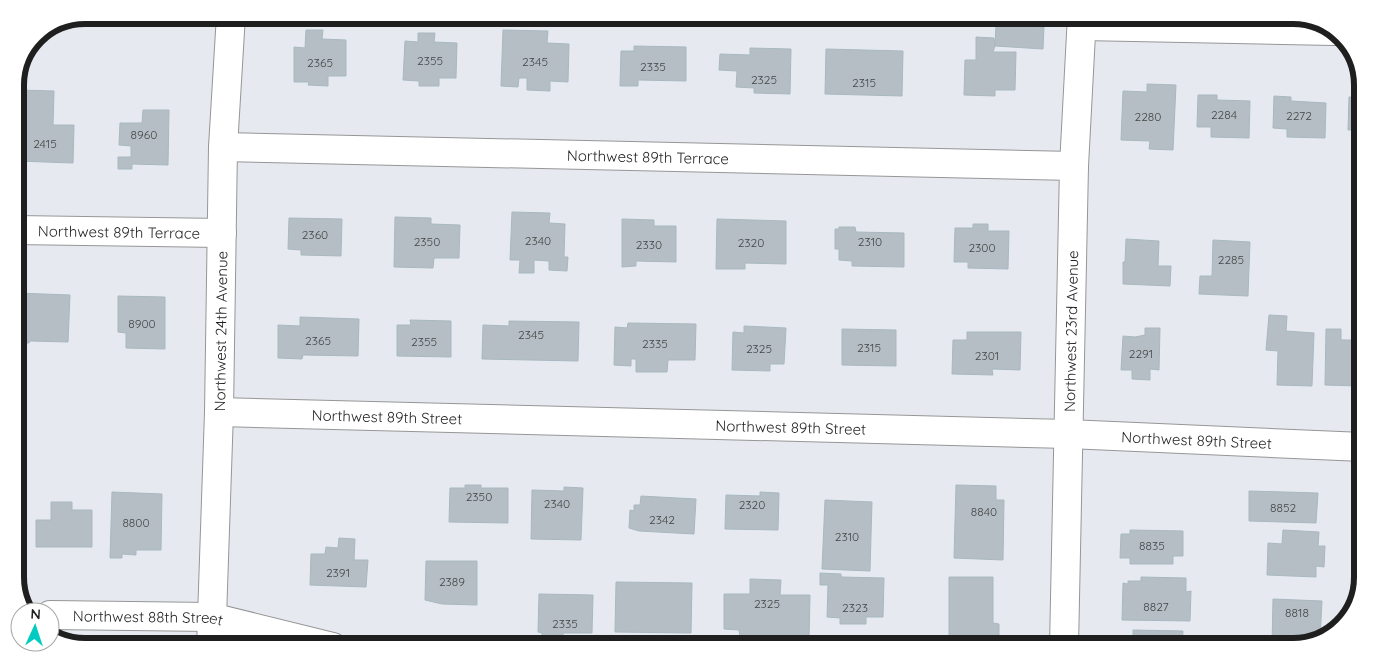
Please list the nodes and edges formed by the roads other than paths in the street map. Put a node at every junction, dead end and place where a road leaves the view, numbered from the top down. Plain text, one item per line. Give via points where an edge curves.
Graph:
1 (230, 24) edge
2 (1082, 24) edge
3 (1151, 24) edge
4 (1323, 32) edge
5 (223, 147) junction
6 (1074, 166) junction
7 (24, 230) edge
8 (222, 233) junction
9 (219, 412) junction
10 (1068, 434) junction
11 (1354, 447) edge
12 (60, 615) edge
13 (211, 617) junction
14 (212, 638) edge
15 (296, 638) edge
16 (1064, 638) edge

1 - 5 street, Northwest 24th Avenue
2 - 6 street, Northwest 23rd Avenue
3 - 4 street
5 - 6 street, Northwest 89th Terrace
5 - 8 street, Northwest 24th Avenue
6 - 10 street, Northwest 23rd Avenue
7 - 8 street, Northwest 89th Terrace
8 - 9 street, Northwest 24th Avenue
9 - 10 street, Northwest 89th Street
9 - 13 street, Northwest 24th Avenue
10 - 11 street, Northwest 89th Street
10 - 16 street, Northwest 23rd Avenue
12 - 13 street, Northwest 88th Street
13 - 14 street, Northwest 24th Avenue
13 - 15 street, Northwest 88th Street

